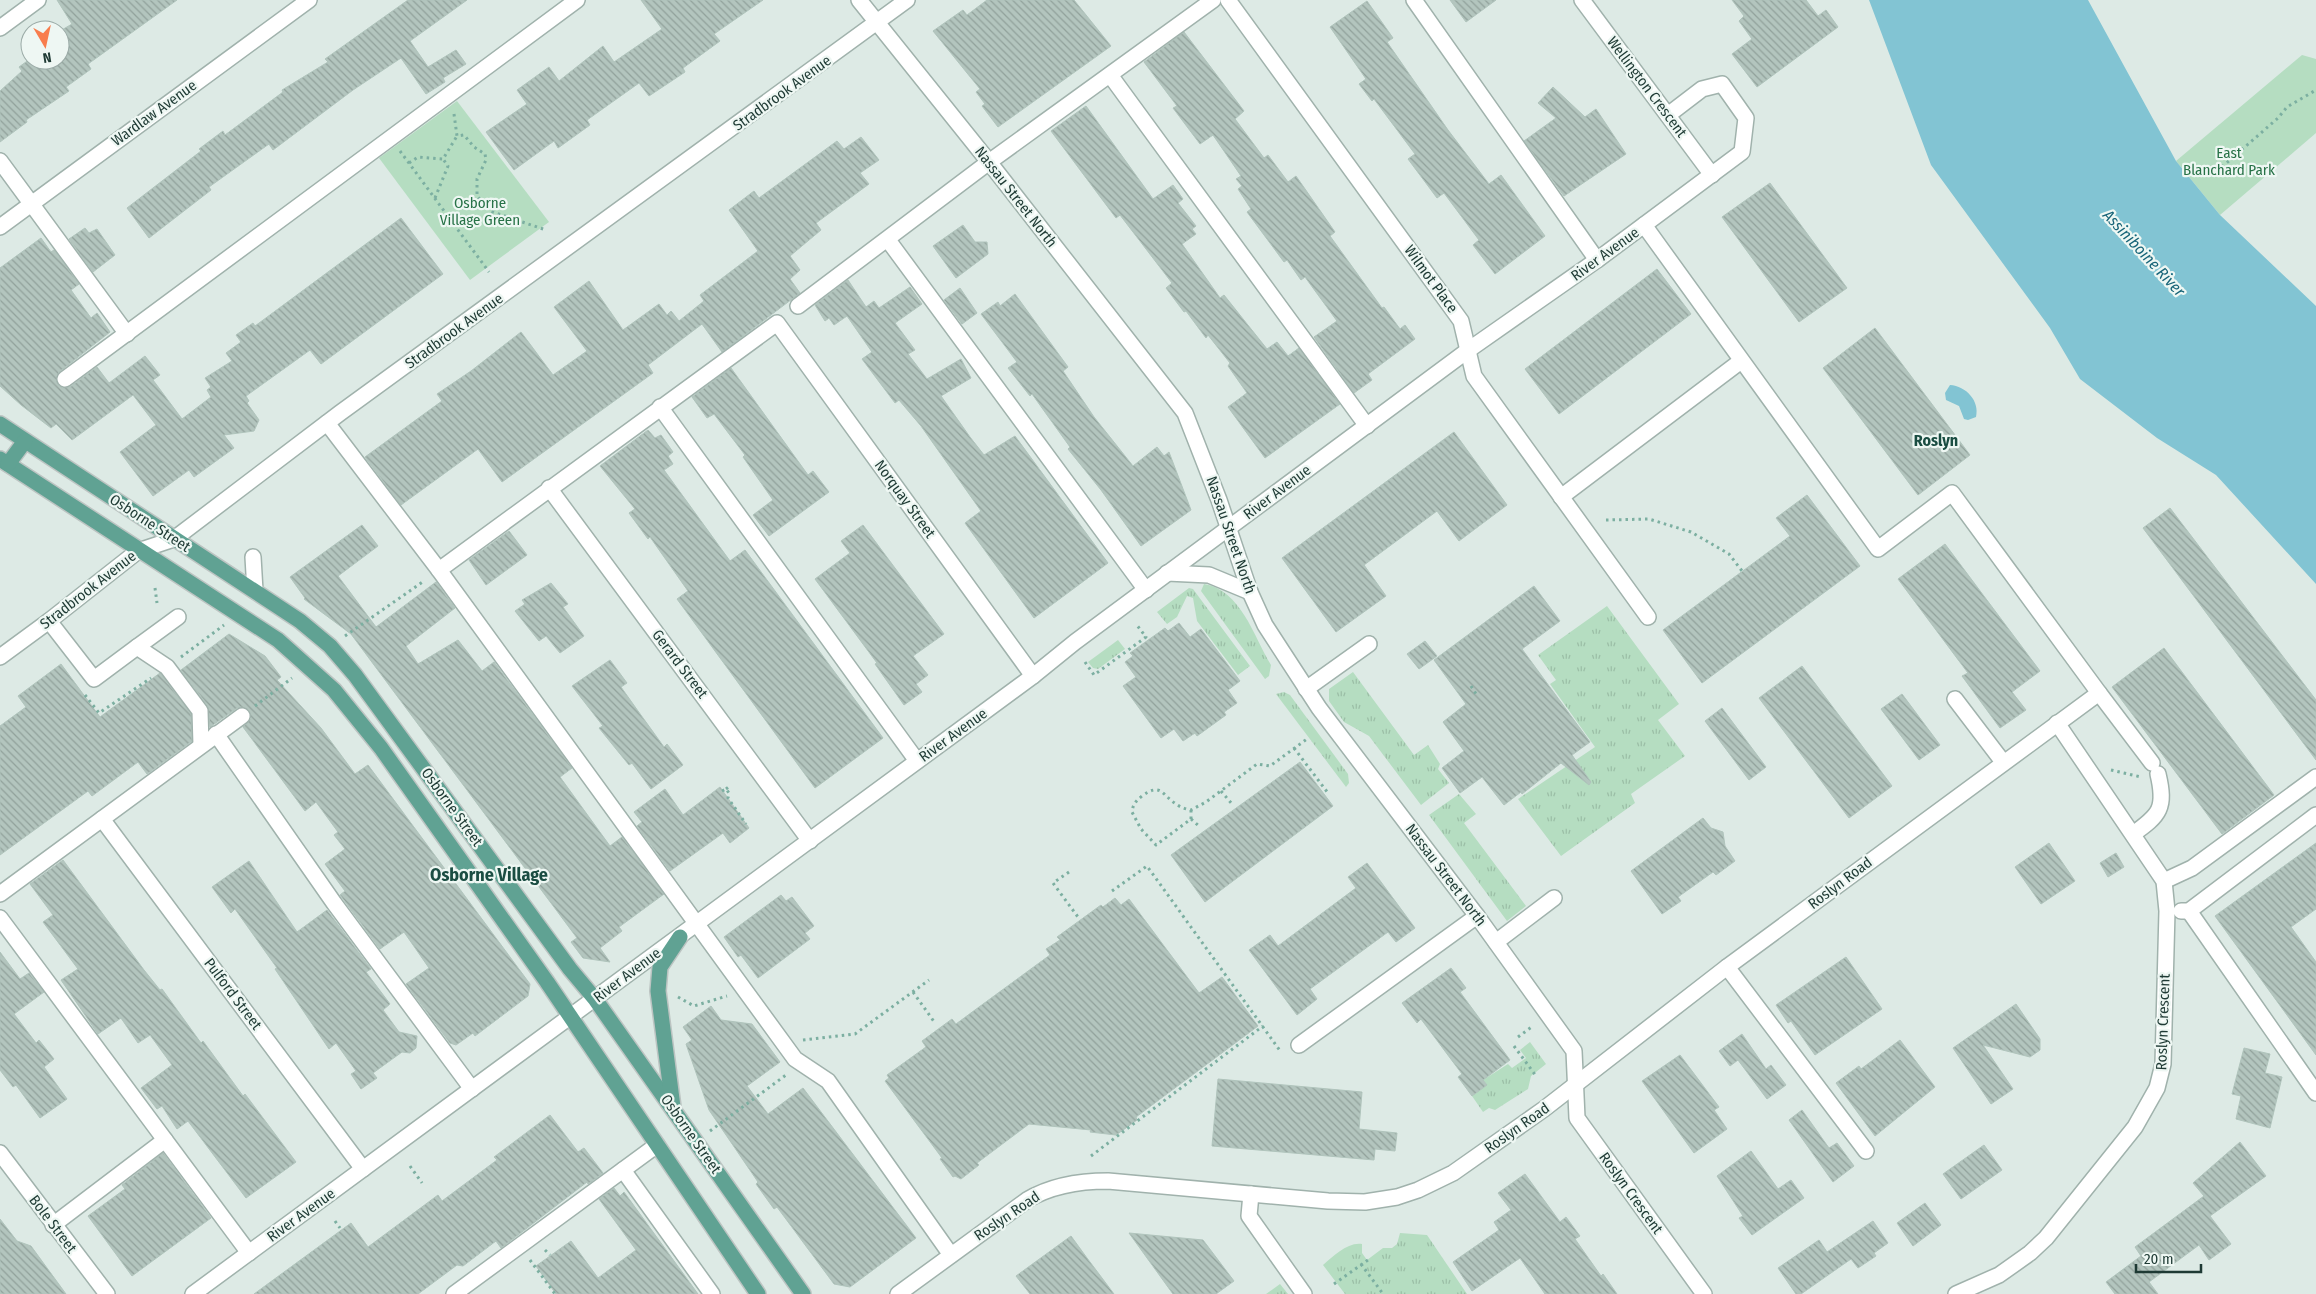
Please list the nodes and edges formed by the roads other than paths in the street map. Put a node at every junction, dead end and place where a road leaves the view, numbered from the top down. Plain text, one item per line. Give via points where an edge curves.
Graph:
1 (38, 0) edge
2 (309, 0) edge
3 (577, 0) edge
4 (859, 0) edge
5 (907, 0) edge
6 (1213, 0) edge
7 (1228, 0) edge
8 (1414, 0) edge
9 (1582, 0) edge
10 (877, 23) junction
11 (0, 28) edge
12 (1110, 75) junction
13 (1668, 115) junction
14 (0, 161) edge
15 (990, 162) junction
16 (1712, 174) junction
17 (32, 203) junction
18 (1644, 225) junction
19 (0, 226) edge
20 (888, 240) junction
21 (1597, 260) junction
22 (798, 306) dead end
23 (127, 334) junction
24 (1467, 351) junction
25 (1741, 361) junction
26 (64, 379) dead end
27 (660, 407) junction
28 (327, 423) junction
29 (0, 424) edge
30 (1367, 426) junction
31 (25, 442) junction
32 (4, 462) edge
33 (549, 488) junction
34 (1561, 497) junction
35 (1228, 529) junction
36 (174, 539) junction
37 (138, 551) junction
38 (253, 557) dead end
39 (439, 570) junction
40 (1167, 573) junction
41 (1146, 590) junction
42 (255, 591) junction
43 (1250, 592) junction
44 (178, 617) dead end
45 (1648, 617) dead end
46 (50, 621) junction
47 (1369, 644) dead end
48 (137, 647) junction
49 (0, 657) edge
50 (1033, 676) junction
51 (1306, 689) junction
52 (2099, 693) junction
53 (1954, 699) dead end
54 (242, 716) road end
55 (2056, 723) junction
56 (216, 734) junction
57 (201, 745) junction
58 (917, 761) junction
59 (2003, 762) junction
60 (2316, 777) edge
61 (2316, 815) edge
62 (102, 820) junction
63 (2133, 834) junction
64 (810, 840) junction
65 (2164, 880) junction
66 (0, 894) edge
67 (1554, 898) dead end
68 (2167, 910) junction
69 (2189, 911) junction
70 (1477, 916) junction
71 (0, 918) edge
72 (698, 924) junction
73 (680, 937) junction
74 (1496, 942) junction
75 (1727, 967) junction
76 (595, 999) junction
77 (570, 1017) junction
78 (1299, 1045) road end
79 (1575, 1085) junction
80 (472, 1089) junction
81 (2316, 1093) edge
82 (674, 1111) junction
83 (165, 1140) junction
84 (657, 1145) junction
85 (1866, 1152) dead end
86 (0, 1153) edge
87 (363, 1169) junction
88 (622, 1170) junction
89 (1251, 1194) junction
90 (53, 1226) junction
91 (249, 1253) junction
92 (951, 1255) junction
93 (903, 1292) edge
94 (107, 1294) edge
95 (193, 1294) edge
96 (454, 1294) edge
97 (712, 1294) edge
98 (758, 1294) edge
99 (803, 1294) edge
100 (1304, 1294) edge
101 (1704, 1294) edge
102 (1956, 1294) edge

1 - 11 street
2 - 17 street, Wardlaw Avenue
3 - 23 street
4 - 10 street, Nassau Street North
5 - 10 street, Stradbrook Avenue
6 - 12 street
7 - 24 street, Wilmot Place via 1462,321
8 - 21 street
9 - 13 street, Wellington Crescent
10 - 15 street, Nassau Street North
10 - 28 street, Stradbrook Avenue
12 - 15 street
12 - 30 street
13 - 16 street, Wellington Crescent
13 - 16 street, River Avenue via 1702,89 1722,84 1746,118 1742,152
14 - 17 street
15 - 20 street
15 - 35 street, Nassau Street North via 1185,413
16 - 18 street, River Avenue
17 - 19 street, Wardlaw Avenue
17 - 23 street
18 - 21 street, River Avenue
18 - 25 street
20 - 22 street
20 - 41 street
21 - 24 street, River Avenue
23 - 26 street
24 - 30 street, River Avenue
24 - 34 street, Wilmot Place via 1474,376
25 - 34 street
25 - 52 street via 1878,549 1952,493
27 - 33 street
27 - 50 street, Norquay Street via 777,323
27 - 58 street
28 - 36 street, Stradbrook Avenue
28 - 39 street
29 - 31 main road, Osborne Street
30 - 35 street, River Avenue
31 - 32 main road
31 - 36 main road, Osborne Street
32 - 37 main road, Osborne Street
33 - 39 street
33 - 64 street, Gerard Street
34 - 45 street, Wilmot Place
35 - 40 street, River Avenue
35 - 43 street, Nassau Street North
36 - 37 street, Stradbrook Avenue
36 - 42 main road, Osborne Street
37 - 46 street, Stradbrook Avenue
37 - 77 main road, Osborne Street via 278,640 334,690 381,748
38 - 42 street
39 - 72 street
40 - 41 street, River Avenue
40 - 43 street via 1209,575
41 - 50 street, River Avenue
42 - 76 main road, Osborne Street via 330,646 355,675
43 - 51 street, Nassau Street North via 1265,625
44 - 48 street
46 - 48 street via 94,679
46 - 49 street, Stradbrook Avenue
47 - 51 street
48 - 57 street via 169,670 200,711
50 - 58 street, River Avenue
51 - 70 street, Nassau Street North
52 - 55 street, Roslyn Road
52 - 63 street via 2152,770 2161,798 2154,819
53 - 59 street
54 - 56 street
55 - 59 street, Roslyn Road
55 - 63 street, Roslyn Crescent
56 - 57 street
56 - 80 street via 334,904
57 - 62 street
58 - 64 street, River Avenue
59 - 75 street, Roslyn Road
60 - 65 street via 2192,868
61 - 69 street
62 - 66 street
62 - 87 street, Pulford Street
63 - 65 street, Roslyn Crescent
64 - 72 street, River Avenue
65 - 68 street, Roslyn Crescent
67 - 74 street
68 - 69 street
68 - 102 street, Roslyn Crescent via 2163,1064 2157,1088 2146,1109 2046,1238 2015,1265
69 - 81 street
70 - 74 street, Nassau Street North
70 - 78 street
71 - 83 street
72 - 73 street, River Avenue
72 - 92 street via 795,1059 828,1082
73 - 76 street, River Avenue
73 - 82 main road via 660,967 658,991
74 - 79 street, Nassau Street North via 1574,1051
75 - 79 street, Roslyn Road
75 - 85 street
76 - 77 street, River Avenue
76 - 82 main road, Osborne Street
77 - 80 street, River Avenue
77 - 84 main road, Osborne Street
79 - 89 street, Roslyn Road via 1453,1173 1418,1190 1365,1202 1328,1202
79 - 101 street, Roslyn Crescent via 1577,1118
80 - 87 street, River Avenue
82 - 99 main road, Osborne Street
83 - 90 street
83 - 91 street
84 - 88 street
84 - 98 main road, Osborne Street
86 - 90 street, Bole Street
87 - 91 street, River Avenue
88 - 96 street
88 - 97 street
89 - 92 street, Roslyn Road via 1108,1181 1061,1185 1027,1200
89 - 100 street via 1249,1216
90 - 94 street, Bole Street
91 - 95 street, River Avenue
92 - 93 street, Roslyn Road

